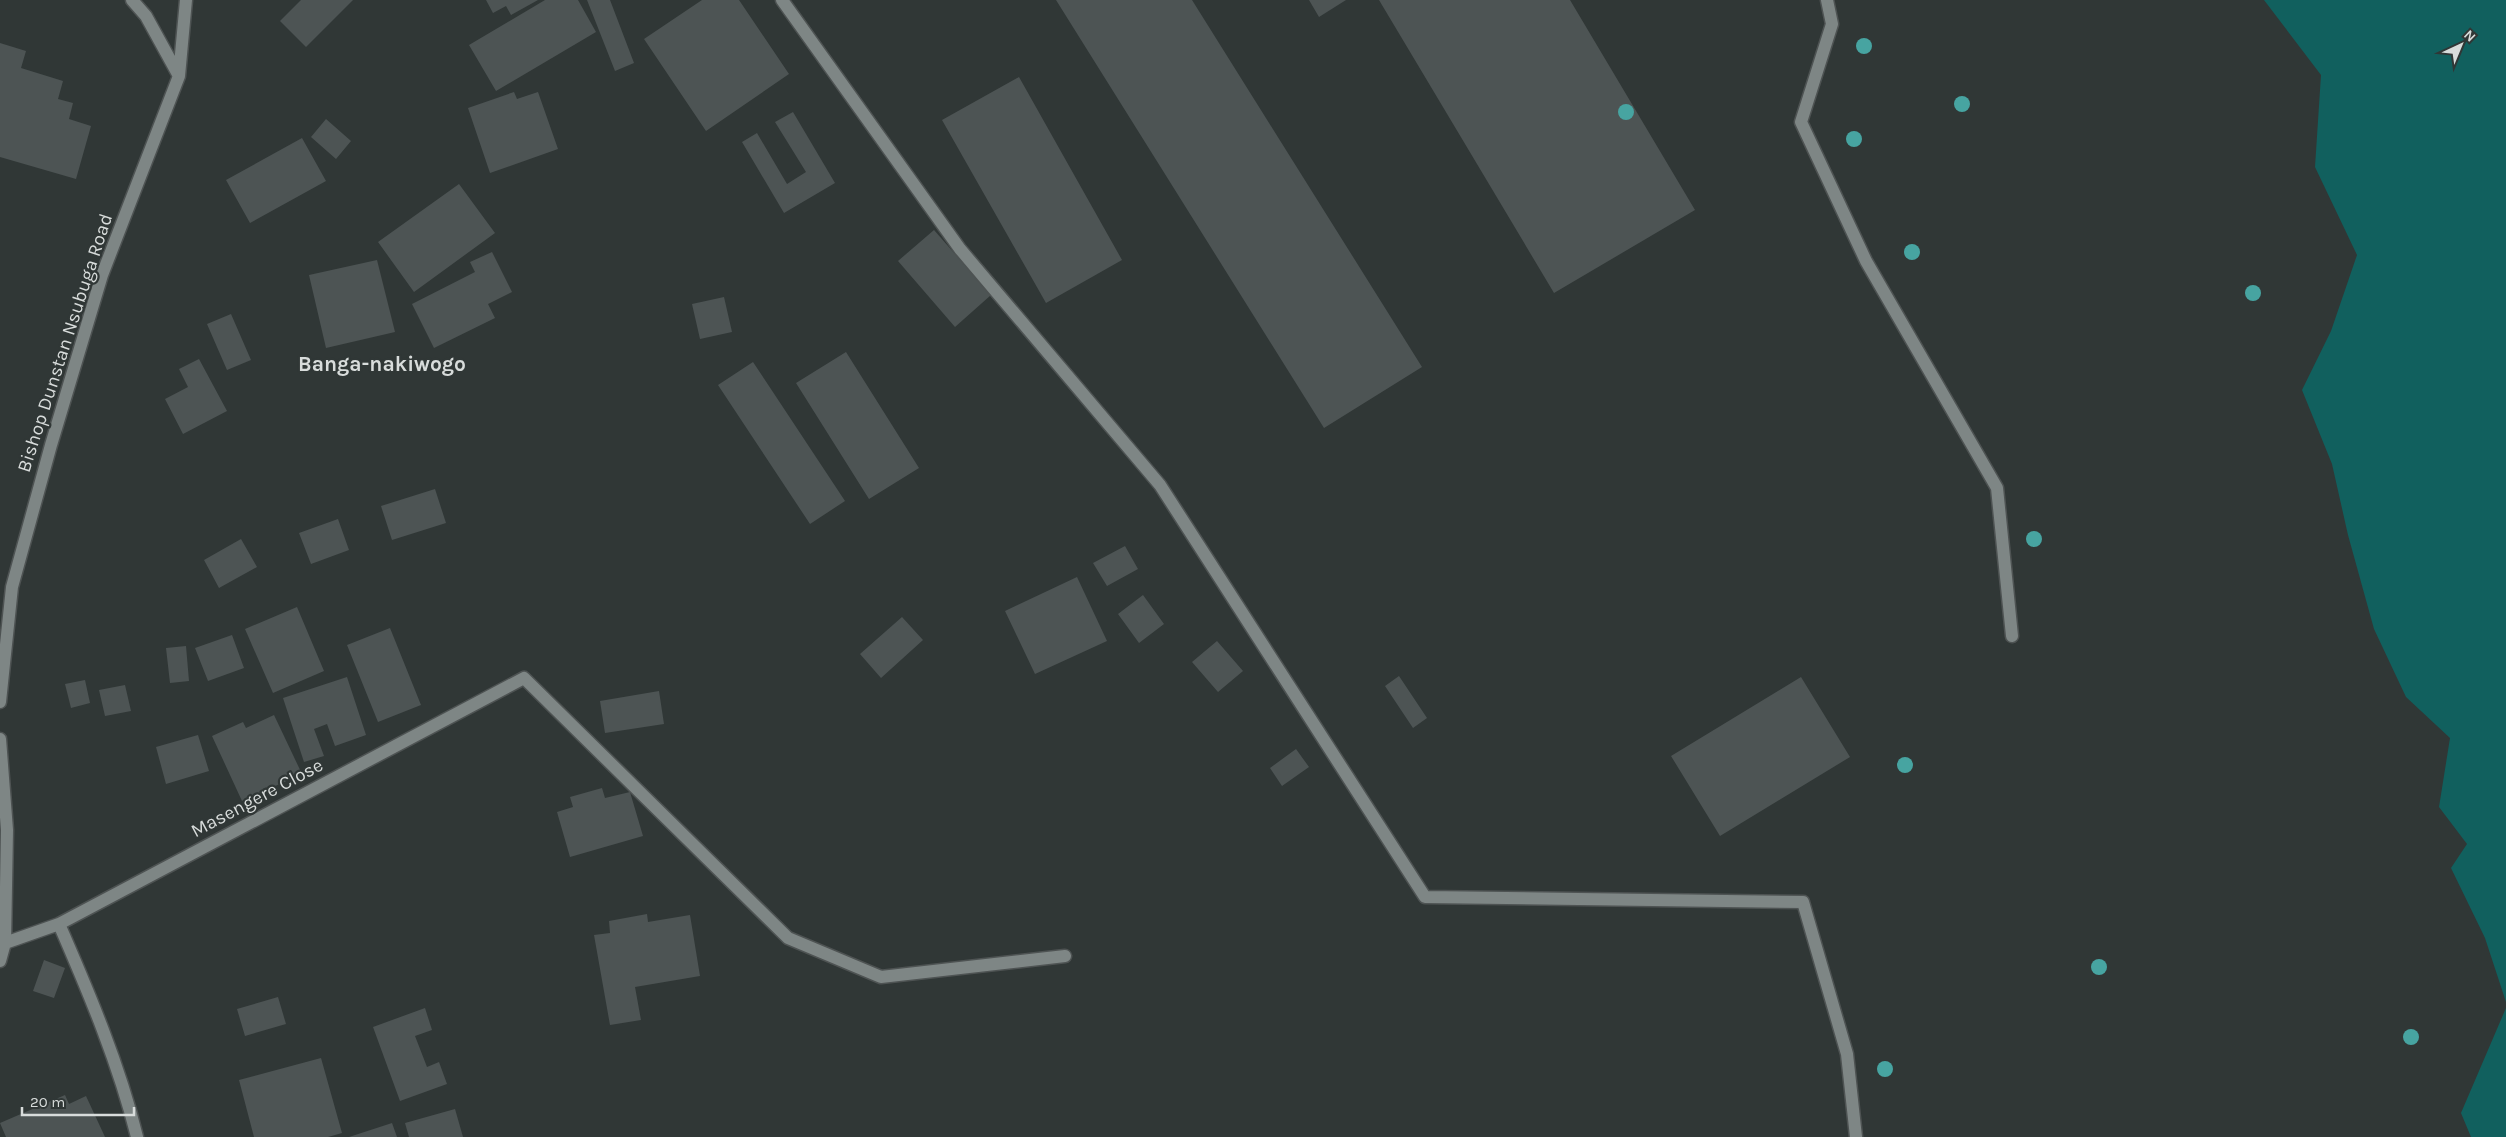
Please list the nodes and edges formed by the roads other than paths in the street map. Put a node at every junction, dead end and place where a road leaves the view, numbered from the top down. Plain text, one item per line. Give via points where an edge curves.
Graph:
1 (132, 0) edge
2 (186, 0) edge
3 (782, 0) edge
4 (1826, 0) edge
5 (179, 76) junction
6 (2012, 636) dead end
7 (0, 702) edge
8 (0, 739) edge
9 (59, 924) junction
10 (4, 943) junction
11 (1065, 956) dead end
12 (0, 961) edge
13 (137, 1137) edge
14 (1856, 1137) edge

1 - 5 street via 146,16
2 - 5 street, Bishop Dunstan Nsubuga Road
3 - 14 street via 960,249 1160,485 1425,897 1802,902 1847,1054
4 - 6 street via 1832,24 1801,122 1866,261 1998,488
5 - 7 street, Bishop Dunstan Nsubuga Road via 102,275 51,445 12,587
8 - 10 street via 7,830
9 - 10 street, Masengere Close
9 - 11 street, Masengere Close via 524,678 788,938 881,977
9 - 13 street via 89,994
10 - 12 street

